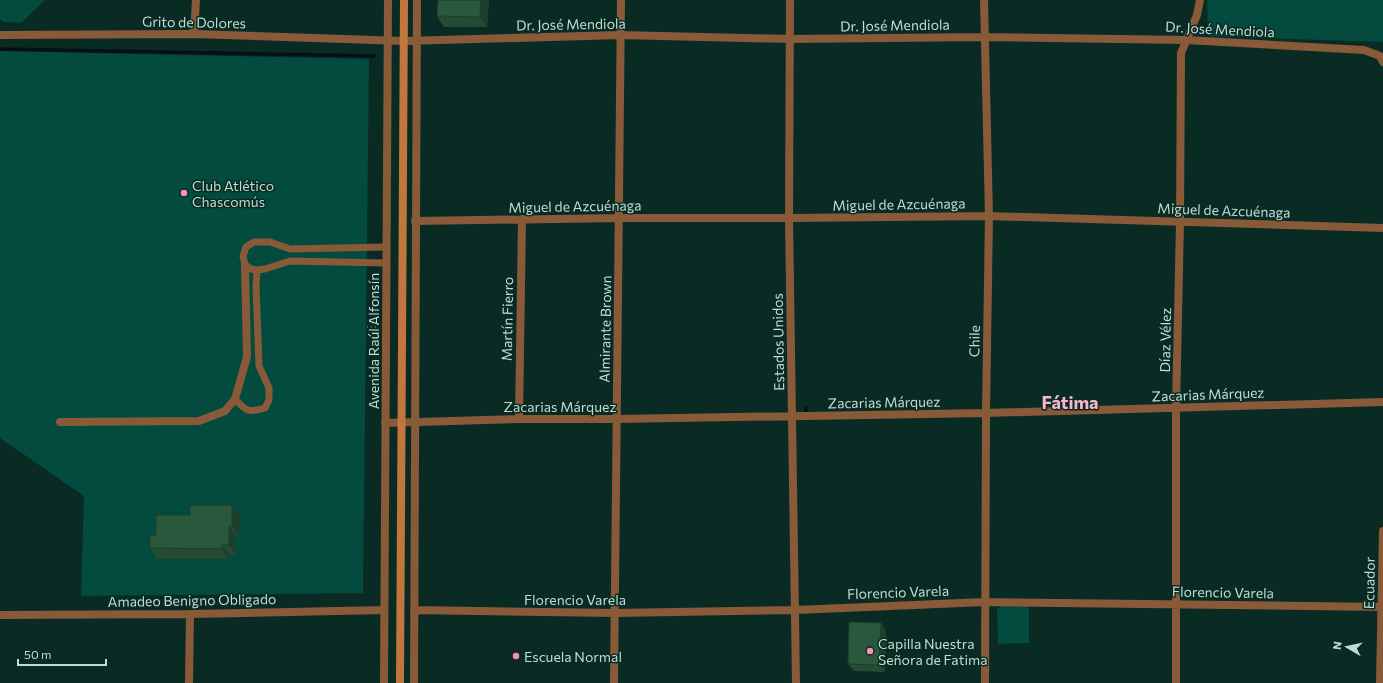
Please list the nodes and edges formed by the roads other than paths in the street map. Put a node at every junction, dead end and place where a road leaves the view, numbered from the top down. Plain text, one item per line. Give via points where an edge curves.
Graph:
1 (196, 0) edge
2 (388, 0) edge
3 (404, 0) edge
4 (417, 0) edge
5 (621, 0) edge
6 (790, 0) edge
7 (984, 0) edge
8 (1200, 0) edge
9 (194, 34) junction
10 (0, 35) edge
11 (621, 35) junction
12 (984, 37) junction
13 (790, 39) junction
14 (388, 40) junction
15 (1186, 40) junction
16 (404, 41) junction
17 (416, 42) junction
18 (1383, 62) edge
19 (989, 216) junction
20 (620, 218) junction
21 (789, 218) junction
22 (522, 219) junction
23 (415, 221) junction
24 (1180, 222) junction
25 (1383, 228) edge
26 (386, 247) junction
27 (386, 263) junction
28 (245, 265) junction
29 (258, 270) junction
30 (235, 399) junction
31 (1383, 402) edge
32 (1176, 408) junction
33 (986, 414) junction
34 (792, 416) junction
35 (518, 419) junction
36 (616, 419) junction
37 (60, 422) dead end
38 (415, 422) junction
39 (385, 423) junction
40 (401, 423) junction
41 (1383, 531) edge
42 (985, 602) junction
43 (1177, 605) junction
44 (1382, 607) edge
45 (384, 610) junction
46 (414, 610) junction
47 (795, 610) junction
48 (616, 613) junction
49 (190, 614) junction
50 (0, 615) edge
51 (189, 683) edge
52 (384, 683) edge
53 (400, 683) edge
54 (414, 683) edge
55 (614, 683) edge
56 (796, 683) edge
57 (985, 683) edge
58 (1176, 683) edge
59 (1380, 683) edge

1 - 9 street
2 - 14 street, Avenida Raúl Alfonsín
3 - 16 main road, Avenida Raúl Alfonsín
4 - 17 street
5 - 11 street, Almirante Brown
6 - 13 street, Estados Unidos
7 - 12 street, Chile
8 - 15 street, Díaz Vélez via 1197,15
9 - 10 street, Grito de Dolores
9 - 14 street, Grito de Dolores
11 - 13 street, Dr. José Mendiola
11 - 17 street, Dr. José Mendiola
11 - 20 street, Almirante Brown
12 - 13 street, Dr. José Mendiola
12 - 15 street, Dr. José Mendiola
12 - 19 street, Chile
13 - 21 street, Estados Unidos
14 - 16 street, Grito de Dolores
14 - 26 street, Avenida Raúl Alfonsín
15 - 18 street, Dr. José Mendiola via 1364,50 1380,56
15 - 24 street, Díaz Vélez via 1181,52
16 - 17 street, Dr. José Mendiola
16 - 40 main road, Avenida Raúl Alfonsín
17 - 23 street
19 - 21 street, Miguel de Azcuénaga
19 - 24 street, Miguel de Azcuénaga
19 - 33 street, Chile
20 - 21 street, Miguel de Azcuénaga
20 - 22 street, Miguel de Azcuénaga
20 - 36 street, Almirante Brown
21 - 34 street, Estados Unidos
22 - 23 street, Miguel de Azcuénaga
22 - 35 street, Martín Fierro
23 - 38 street
24 - 25 street, Miguel de Azcuénaga
24 - 32 street, Díaz Vélez
26 - 27 street, Avenida Raúl Alfonsín
26 - 28 lane via 290,249 270,242 254,242 246,248 243,256
27 - 29 lane via 290,261
27 - 39 street, Avenida Raúl Alfonsín
28 - 29 lane
28 - 30 street via 247,357
29 - 30 lane via 256,286 259,366 269,388 269,400 264,408 254,411 245,410
30 - 37 street via 225,411 199,421
31 - 32 street, Zacarias Márquez
32 - 33 street, Zacarias Márquez
32 - 43 street, Díaz Vélez
33 - 34 street, Zacarias Márquez
33 - 42 street, Chile
34 - 36 street, Zacarias Márquez
34 - 47 street, Estados Unidos
35 - 36 street, Zacarias Márquez
35 - 38 street, Zacarias Márquez
36 - 48 street, Almirante Brown
38 - 40 street, Zacarias Márquez
38 - 46 street
39 - 40 street, Zacarias Márquez
39 - 45 street, Avenida Raúl Alfonsín
40 - 53 main road, Avenida Raúl Alfonsín
41 - 44 street, Ecuador
42 - 43 street, Florencio Varela
42 - 47 street, Florencio Varela
42 - 57 street, Chile
43 - 44 street, Florencio Varela
43 - 58 street, Díaz Vélez
44 - 59 street, Ecuador
45 - 49 street, Amadeo Benigno Obligado
45 - 52 street, Avenida Raúl Alfonsín
46 - 48 street, Florencio Varela
46 - 54 street
47 - 48 street, Florencio Varela
47 - 56 street, Estados Unidos
48 - 55 street, Almirante Brown
49 - 50 street, Amadeo Benigno Obligado
49 - 51 street

